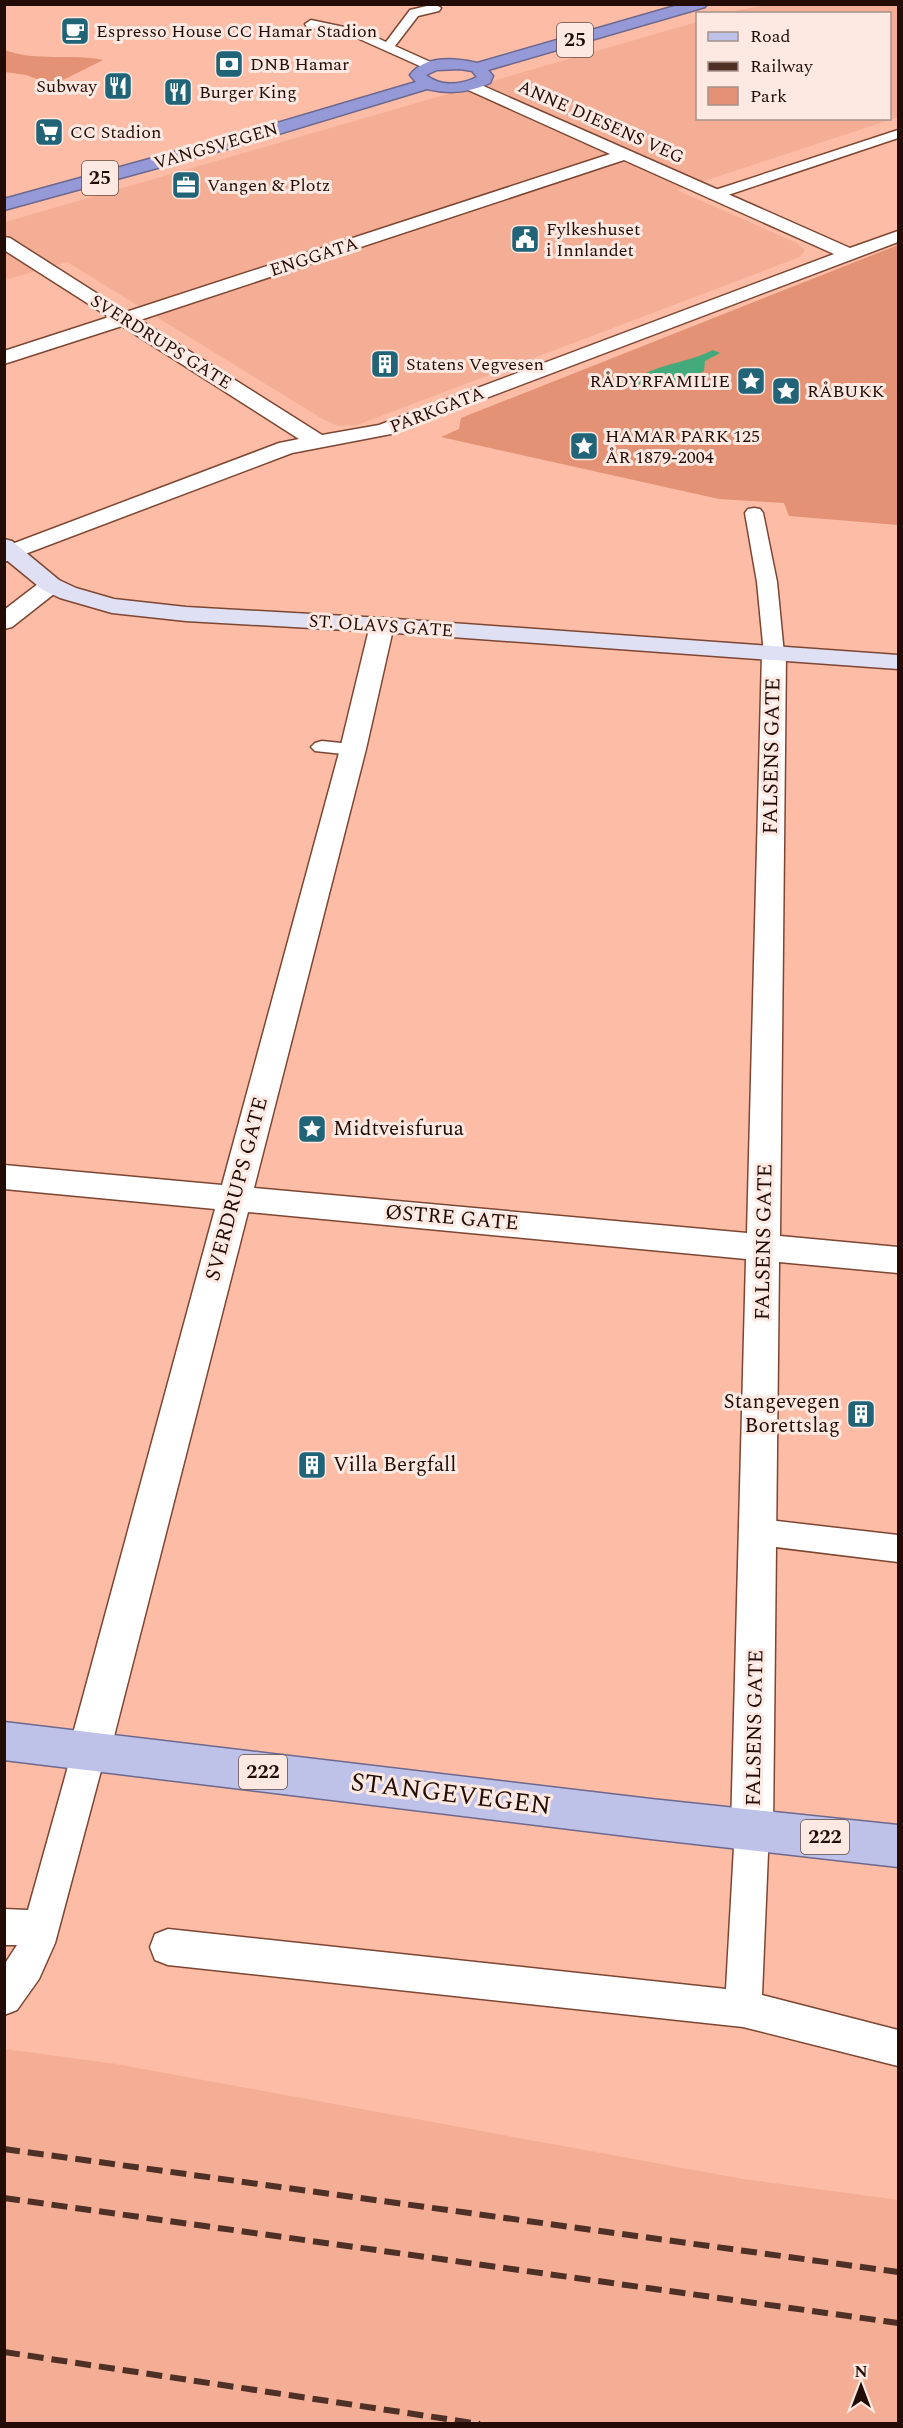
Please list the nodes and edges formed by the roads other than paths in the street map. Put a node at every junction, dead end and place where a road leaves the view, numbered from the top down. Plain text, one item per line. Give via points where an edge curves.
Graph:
1 (700, 4) edge
2 (435, 8) dead end
3 (311, 24) dead end
4 (388, 47) junction
5 (431, 67) junction
6 (477, 68) junction
7 (427, 84) junction
8 (472, 86) junction
9 (898, 134) edge
10 (623, 154) junction
11 (714, 195) junction
12 (4, 205) edge
13 (898, 236) edge
14 (4, 242) edge
15 (849, 254) junction
16 (124, 319) junction
17 (4, 358) edge
18 (318, 442) junction
19 (754, 513) dead end
20 (7, 551) edge
21 (51, 585) junction
22 (13, 614) edge
23 (382, 625) junction
24 (774, 654) junction
25 (898, 662) edge
26 (322, 747) dead end
27 (353, 749) junction
28 (4, 1177) edge
29 (234, 1199) junction
30 (764, 1246) junction
31 (898, 1260) edge
32 (759, 1533) junction
33 (898, 1550) edge
34 (4, 1741) edge
35 (89, 1752) junction
36 (752, 1829) junction
37 (898, 1846) edge
38 (4, 1926) edge
39 (41, 1928) junction
40 (168, 1947) dead end
41 (4, 1997) edge
42 (743, 2009) junction
43 (898, 2048) edge

1 - 6 highway, 25
2 - 4 lane via 414,13
3 - 4 lane via 359,34
4 - 5 lane
5 - 6 highway, 25 via 452,64
5 - 7 highway via 418,75
6 - 8 highway via 485,76
7 - 8 highway, 25 via 446,88
7 - 12 highway, VANGSVEGEN / 25
8 - 10 street, ANNE DIESENS VEG
9 - 11 lane
10 - 11 street, ANNE DIESENS VEG
10 - 16 street, ENGGATA
11 - 15 street, ANNE DIESENS VEG
13 - 15 street, PARKGATA
14 - 16 street, SVERDRUPS GATE
15 - 18 street, PARKGATA via 384,430
16 - 17 street, ENGGATA
16 - 18 street, SVERDRUPS GATE
18 - 20 street, PARKGATA via 287,448
19 - 24 lane via 767,582
20 - 21 main road, ST. OLAVS GATE
21 - 22 street
21 - 23 main road, ST. OLAVS GATE via 112,606
23 - 24 main road, ST. OLAVS GATE
23 - 27 street, SVERDRUPS GATE
24 - 25 main road, ST. OLAVS GATE
24 - 30 street, FALSENS GATE
26 - 27 lane
27 - 29 street, SVERDRUPS GATE
28 - 29 street, ØSTRE GATE
29 - 30 street, ØSTRE GATE
29 - 35 street, SVERDRUPS GATE
30 - 31 street, ØSTRE GATE
30 - 32 street, FALSENS GATE
32 - 33 lane
32 - 36 street, FALSENS GATE
34 - 35 main road, STANGEVEGEN / 222
35 - 36 main road, STANGEVEGEN / 222
35 - 39 lane
36 - 37 main road, STANGEVEGEN / 222
36 - 42 lane
38 - 39 lane
39 - 41 lane via 26,1966
40 - 42 lane
42 - 43 lane

